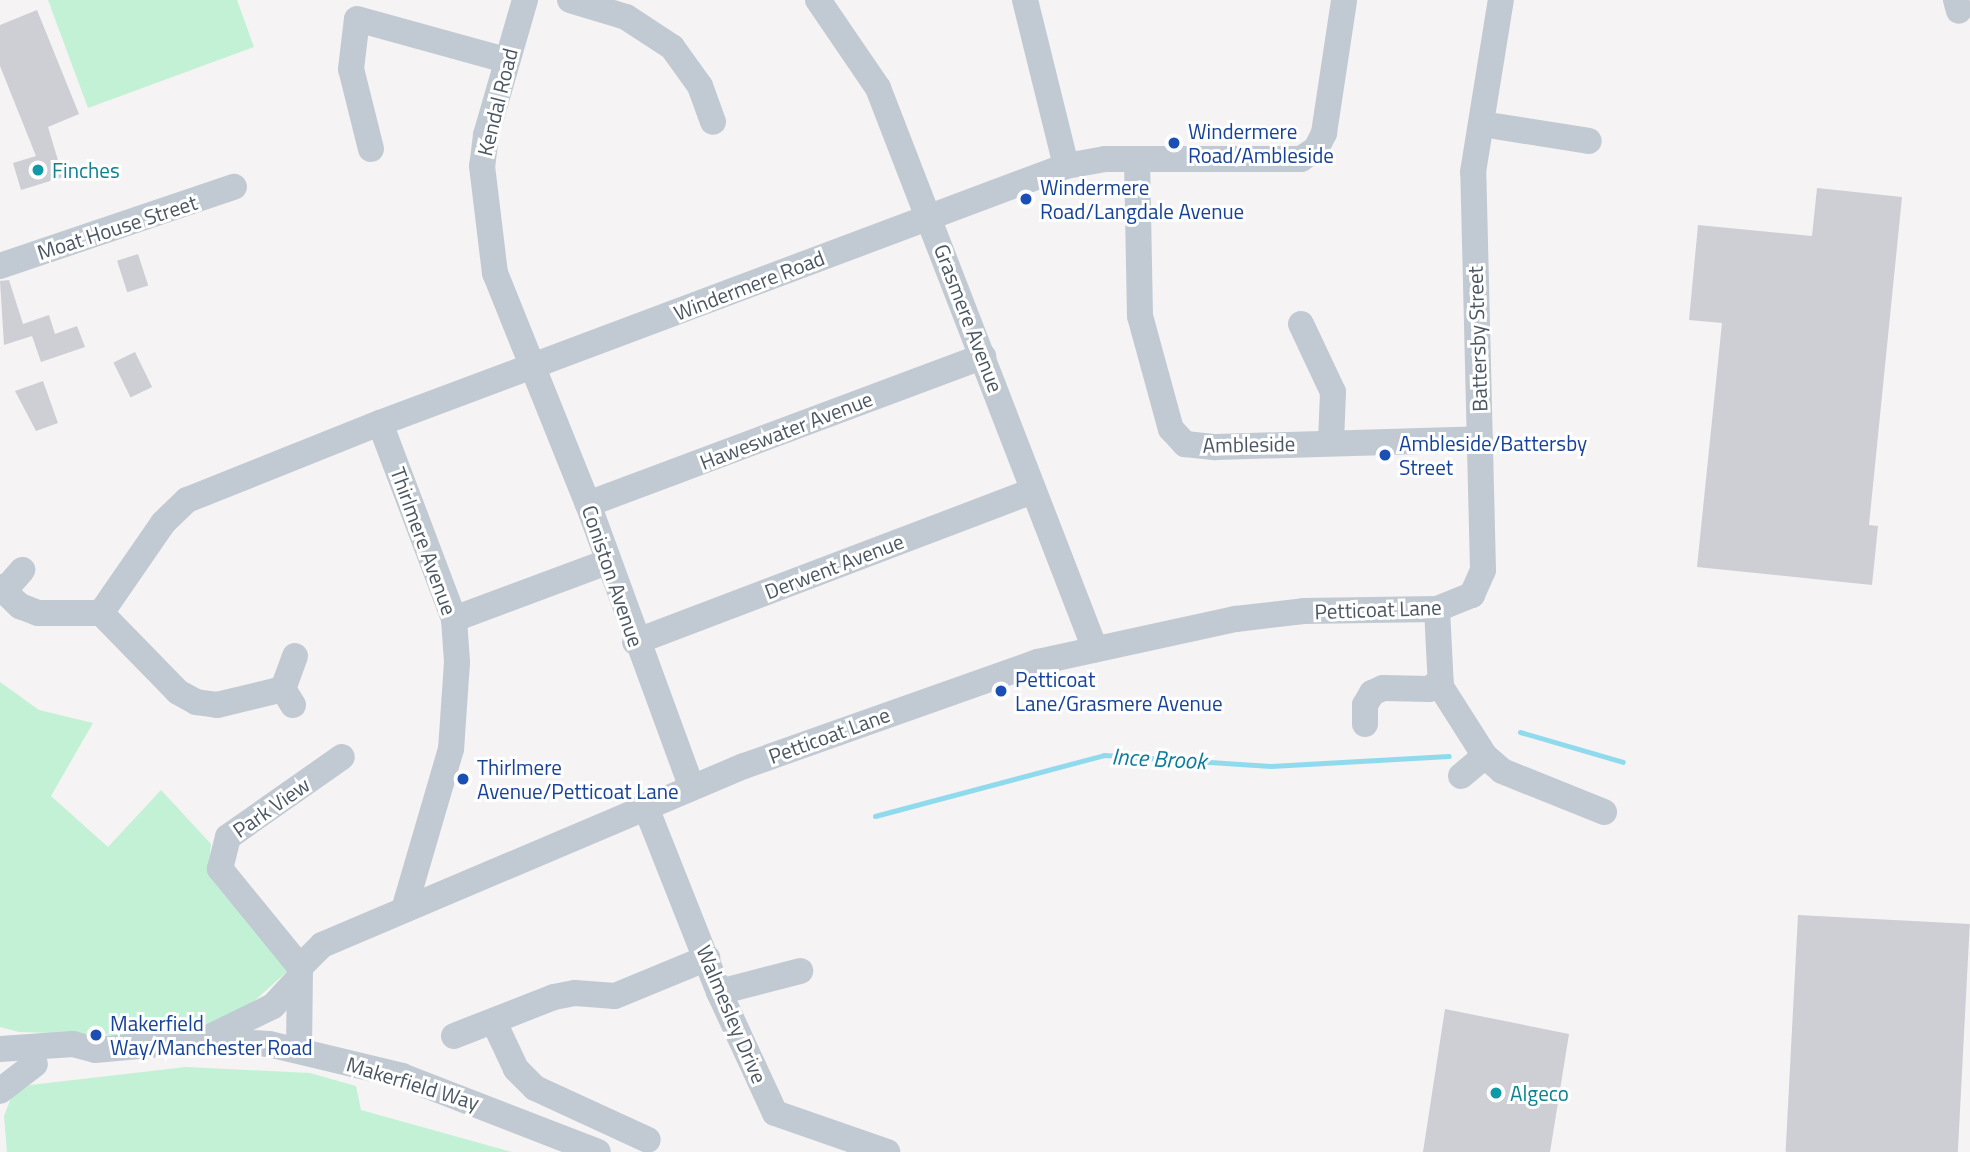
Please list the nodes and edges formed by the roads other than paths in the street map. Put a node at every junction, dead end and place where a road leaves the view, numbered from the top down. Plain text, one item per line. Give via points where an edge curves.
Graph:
1 (524, 0) edge
2 (570, 0) edge
3 (818, 0) edge
4 (1025, 0) edge
5 (1344, 0) edge
6 (1500, 0) edge
7 (506, 60) junction
8 (1482, 124) junction
9 (708, 130) dead end
10 (1588, 141) dead end
11 (371, 149) dead end
12 (1137, 160) junction
13 (1066, 166) junction
14 (234, 187) dead end
15 (931, 217) junction
16 (0, 266) edge
17 (1301, 324) dead end
18 (983, 356) junction
19 (531, 367) junction
20 (380, 423) junction
21 (1480, 439) junction
22 (1331, 442) junction
23 (1033, 491) junction
24 (588, 504) junction
25 (607, 562) junction
26 (22, 570) dead end
27 (2, 589) edge
28 (1472, 595) joint
29 (1437, 609) junction
30 (101, 613) junction
31 (454, 619) junction
32 (635, 642) junction
33 (1095, 649) junction
34 (295, 656) dead end
35 (1440, 681) junction
36 (1365, 724) dead end
37 (1485, 756) junction
38 (342, 757) dead end
39 (1461, 776) dead end
40 (691, 786) junction
41 (645, 805) junction
42 (1604, 812) dead end
43 (405, 906) junction
44 (708, 958) junction
45 (800, 971) dead end
46 (299, 973) junction
47 (719, 992) junction
48 (273, 1006) junction
49 (494, 1023) junction
50 (454, 1037) dead end
51 (205, 1040) junction
52 (269, 1044) junction
53 (0, 1049) edge
54 (95, 1050) junction
55 (299, 1051) junction
56 (34, 1064) junction
57 (0, 1065) edge
58 (0, 1091) edge
59 (648, 1140) dead end
60 (598, 1152) edge
61 (887, 1152) edge

1 - 7 street, Kendal Road
2 - 9 street via 626,17 672,47 700,86
3 - 15 street, Grasmere Avenue via 878,88
4 - 13 street
5 - 12 street, Windermere Road via 1324,132 1310,154 1291,161
6 - 8 street, Battersby Street
7 - 11 street via 356,19 351,69
7 - 19 street, Kendal Road via 482,166 486,219 495,272
8 - 10 street
8 - 21 street, Battersby Street via 1473,172
12 - 13 street, Windermere Road via 1105,159
12 - 22 street, Ambleside via 1140,316 1171,429 1185,444 1216,447
13 - 15 street, Windermere Road
14 - 16 street, Moat House Street
15 - 18 street, Grasmere Avenue
15 - 19 street, Windermere Road
17 - 22 street via 1333,392
18 - 23 street, Grasmere Avenue
18 - 24 street, Haweswater Avenue
19 - 20 street, Windermere Road
19 - 24 street, Coniston Avenue
20 - 30 street, Windermere Road via 187,500 163,523
20 - 31 street, Thirlmere Avenue
21 - 22 street, Ambleside
21 - 28 street, Battersby Street via 1483,570
23 - 32 street, Derwent Avenue
23 - 33 street, Grasmere Avenue
24 - 25 street, Coniston Avenue
25 - 31 street
25 - 32 street, Coniston Avenue
26 - 27 street
27 - 30 street via 38,613
28 - 29 street, Petticoat Lane
29 - 33 street, Petticoat Lane via 1290,613
29 - 35 street
30 - 34 street via 187,698 216,705 288,697
31 - 43 street, Thirlmere Avenue via 457,676 451,749
32 - 40 street, Coniston Avenue
33 - 40 street, Petticoat Lane via 986,679
35 - 36 street via 1429,689 1382,688 1373,692 1365,705
35 - 37 street
37 - 39 street
37 - 42 street via 1502,771
38 - 46 street, Park View via 228,837 220,869
40 - 41 street, Petticoat Lane
41 - 43 street, Petticoat Lane
41 - 44 street, Walmesley Drive
43 - 46 street, Petticoat Lane via 322,945
44 - 47 street, Walmesley Drive
44 - 49 street via 615,996 576,993 554,997
45 - 47 street
46 - 48 street, Petticoat Lane
46 - 55 street
47 - 61 street, Walmesley Drive via 775,1113
48 - 51 street
48 - 52 street
49 - 50 street
49 - 59 street via 516,1069 535,1088
51 - 52 street, Makerfield Way
51 - 54 street, Makerfield Way
52 - 55 street, Makerfield Way
53 - 54 street, Makerfield Way via 73,1044
54 - 56 street, Makerfield Way via 78,1059
55 - 60 street, Makerfield Way via 464,1097
56 - 57 street, Makerfield Way
56 - 58 street

